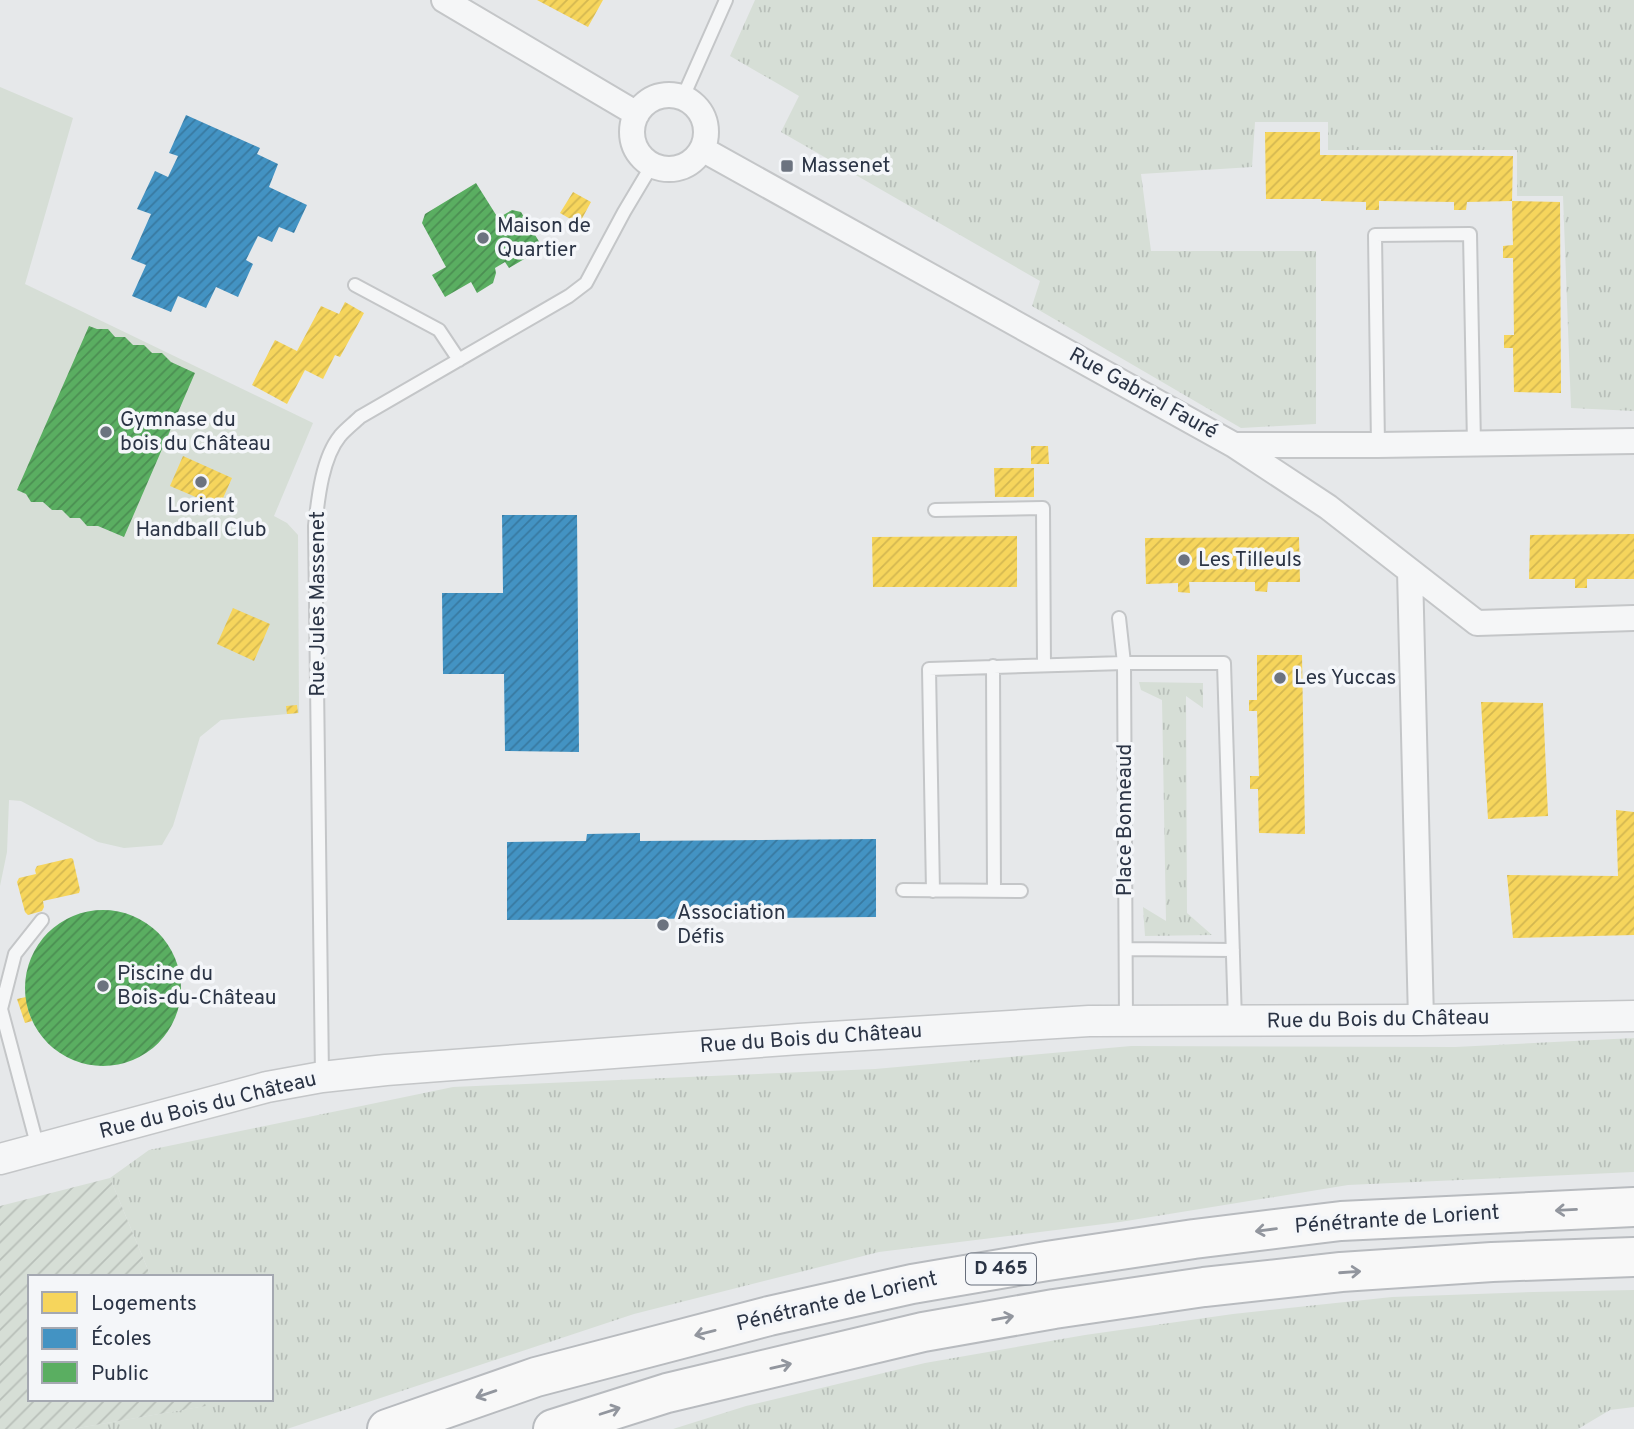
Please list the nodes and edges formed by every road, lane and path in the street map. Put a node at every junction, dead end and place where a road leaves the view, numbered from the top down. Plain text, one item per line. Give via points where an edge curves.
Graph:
1 (444, 0) edge
2 (726, 0) edge
3 (683, 97) junction
4 (637, 114) junction
5 (702, 149) junction
6 (652, 164) junction
7 (355, 285) dead end
8 (459, 360) junction
9 (1634, 441) edge
10 (1474, 444) junction
11 (1234, 445) junction
12 (1378, 445) junction
13 (935, 510) dead end
14 (1410, 571) junction
15 (1118, 618) dead end
16 (1634, 618) edge
17 (1125, 663) junction
18 (1044, 665) junction
19 (993, 666) junction
20 (903, 890) dead end
21 (933, 891) junction
22 (994, 891) junction
23 (1021, 891) dead end
24 (42, 920) dead end
25 (1126, 949) junction
26 (1233, 950) junction
27 (1634, 1016) edge
28 (1421, 1020) junction
29 (1126, 1021) junction
30 (1235, 1021) junction
31 (322, 1077) junction
32 (38, 1149) junction
33 (0, 1159) edge
34 (1634, 1207) edge
35 (1634, 1258) edge
36 (387, 1429) edge
37 (553, 1429) edge

1 - 4 street
2 - 3 lane
3 - 4 street via 657,97
3 - 5 street via 704,119
4 - 6 street via 632,128 634,143
5 - 6 street via 693,161 680,167
5 - 11 street, Rue Gabriel Fauré
6 - 8 lane, Rue Jules Massenet via 586,283
7 - 8 lane via 439,330
8 - 31 lane, Rue Jules Massenet via 360,417 338,438 318,498
9 - 10 street, Rue Gabriel Fauré
10 - 12 street, Rue Gabriel Fauré
10 - 12 lane via 1470,234 1443,234 1375,235
11 - 12 street, Rue Gabriel Fauré
11 - 14 street via 1328,507
13 - 18 lane via 1043,508
14 - 16 street via 1477,624
14 - 28 street
15 - 17 lane, Place Bonneaud
17 - 18 lane
17 - 25 lane, Place Bonneaud
17 - 26 lane via 1224,663
18 - 19 lane
19 - 21 lane via 929,669
19 - 22 lane
20 - 21 lane
21 - 22 lane
22 - 23 lane
24 - 32 lane via 15,954 1,1009
25 - 26 lane
25 - 29 lane, Place Bonneaud
26 - 30 lane
27 - 28 street, Rue du Bois du Château
28 - 30 street, Rue du Bois du Château
29 - 30 street, Rue du Bois du Château
29 - 31 street, Rue du Bois du Château via 497,1060
31 - 32 street, Rue du Bois du Château via 267,1087
32 - 33 street, Rue du Bois du Château
34 -> 36 highway, Pénétrante de Lorient / D 465 via 1340,1222 1194,1239 912,1284 537,1377
37 -> 35 highway, D 465 via 667,1393 922,1332 1054,1309 1342,1272

